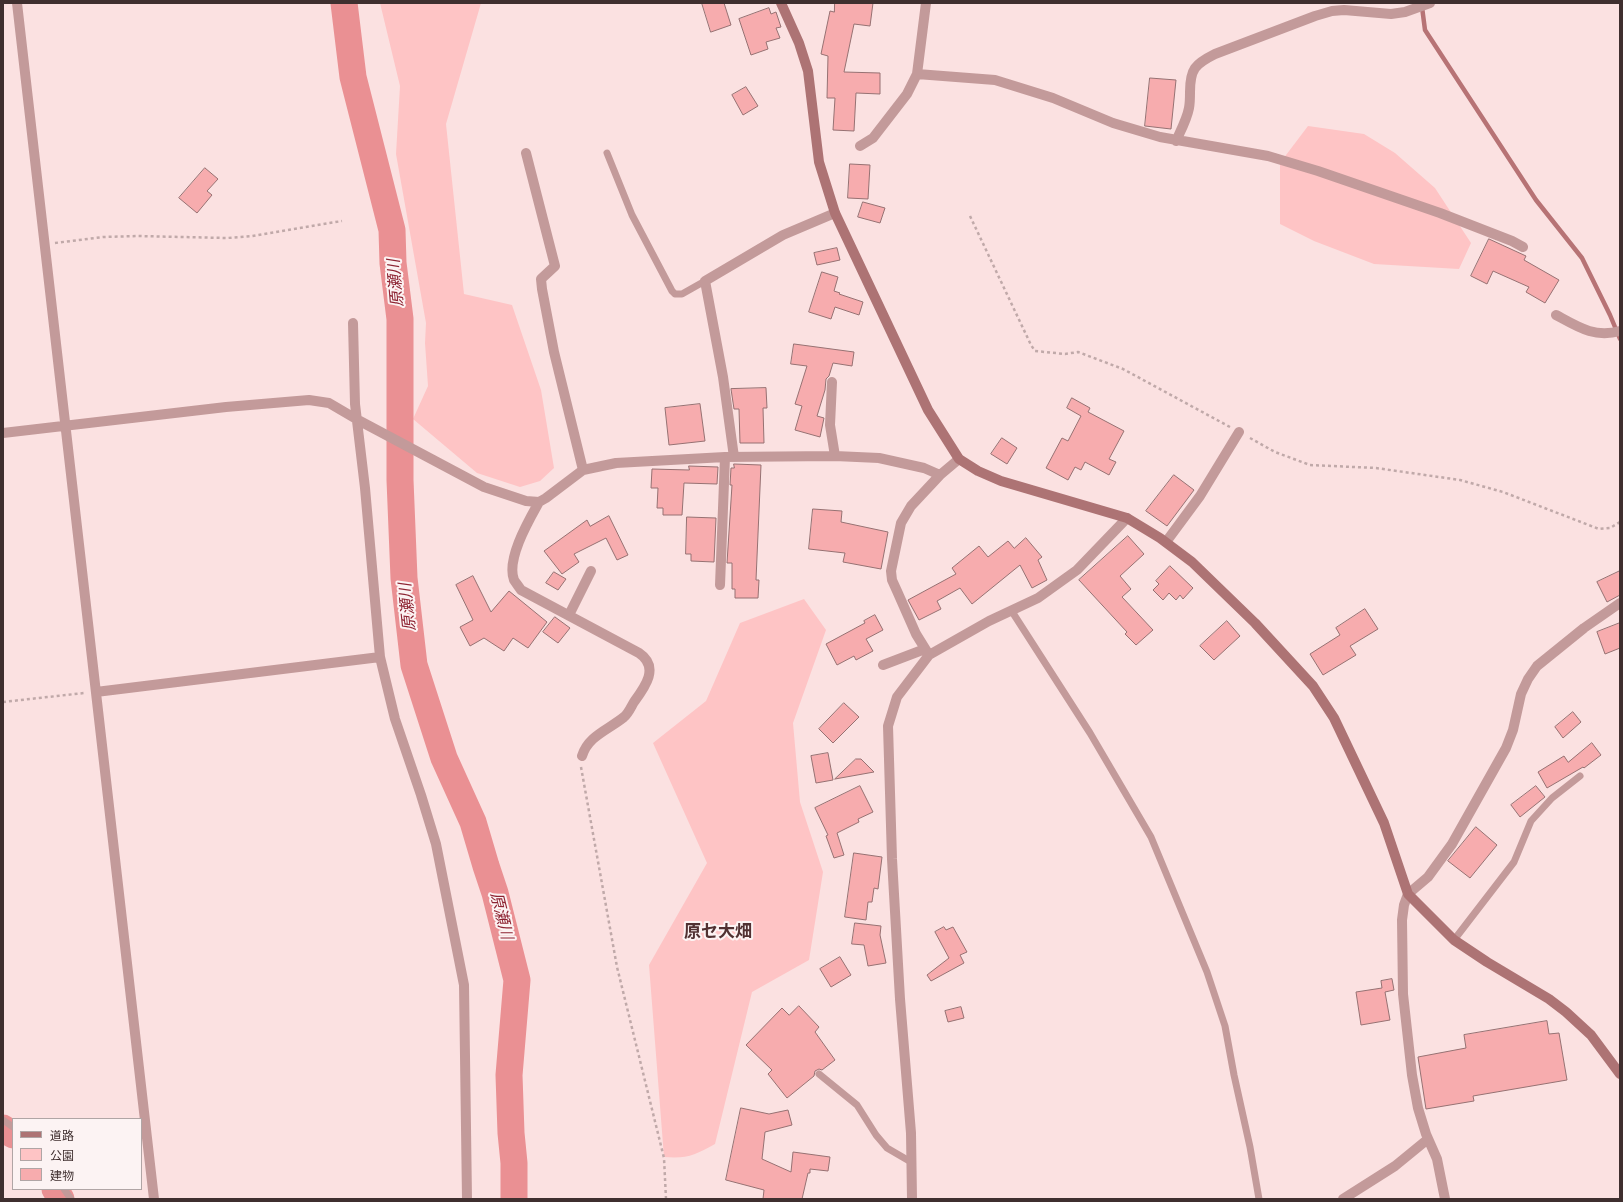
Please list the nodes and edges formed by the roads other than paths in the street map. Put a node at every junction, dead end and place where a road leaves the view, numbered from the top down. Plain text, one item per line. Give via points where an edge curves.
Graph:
1 (17, 3) edge
2 (781, 3) edge
3 (926, 3) edge
4 (1430, 3) edge
5 (917, 74) junction
6 (1176, 141) junction
7 (860, 146) dead end
8 (526, 153) dead end
9 (607, 153) dead end
10 (835, 213) junction
11 (1523, 247) dead end
12 (706, 281) junction
13 (1556, 315) dead end
14 (353, 323) dead end
15 (1620, 331) edge
16 (832, 382) dead end
17 (358, 420) junction
18 (65, 426) junction
19 (1239, 432) road end
20 (3, 433) edge
21 (835, 456) junction
22 (730, 457) junction
23 (959, 459) junction
24 (584, 470) junction
25 (940, 475) junction
26 (539, 502) junction
27 (1127, 518) junction
28 (1166, 542) junction
29 (591, 571) dead end
30 (720, 585) dead end
31 (1620, 603) edge
32 (1011, 610) junction
33 (568, 615) junction
34 (927, 652) junction
35 (380, 657) junction
36 (883, 666) dead end
37 (96, 692) junction
38 (582, 756) road end
39 (1580, 776) dead end
40 (1408, 894) junction
41 (1454, 940) junction
42 (820, 1074) dead end
43 (1620, 1074) edge
44 (3, 1120) edge
45 (12, 1126) edge
46 (1428, 1139) junction
47 (911, 1162) junction
48 (65, 1190) edge
49 (72, 1199) edge
50 (154, 1199) edge
51 (467, 1199) edge
52 (912, 1199) edge
53 (1259, 1199) edge
54 (1343, 1199) edge
55 (1445, 1199) edge

1 - 18 street
2 - 10 street via 808,71 819,162
3 - 5 street
4 - 6 street via 1391,14 1332,11 1215,54 1200,62 1194,68 1190,79 1188,115
5 - 6 street via 995,80 1052,98 1113,123
5 - 7 street via 907,94 873,138
6 - 11 street via 1268,156 1318,171 1440,213
8 - 24 street via 555,266 541,279 542,289 554,352
9 - 12 lane via 632,215 672,291 675,294 682,294
10 - 12 street via 783,235
10 - 23 street via 928,410
12 - 22 street via 723,377
13 - 15 street via 1592,333 1608,334
14 - 17 street via 355,404
16 - 21 street via 830,425
17 - 18 street via 329,403 309,400
17 - 26 street via 484,487 511,497
17 - 35 street
18 - 20 street
18 - 37 street
19 - 28 street via 1200,496
21 - 22 street
21 - 25 street via 879,458 924,468
22 - 24 street via 616,463
22 - 30 street
23 - 25 street
23 - 27 street via 1001,481
24 - 26 street
25 - 34 street via 911,506 901,523 891,571 892,580 916,634
26 - 33 street via 517,550 513,565 514,579 521,590
27 - 28 street
27 - 32 street via 1077,570 1038,598
28 - 40 street via 1192,562 1255,623 1313,686 1334,718 1384,823
29 - 33 street
31 - 40 street via 1537,666 1521,694 1506,748 1470,813 1428,877
32 - 34 street
32 - 53 lane via 1090,733 1154,844 1207,972 1225,1026
33 - 38 street via 646,658 650,668 643,691 625,717 591,740
34 - 36 street
34 - 47 street via 897,697 888,726 892,859
35 - 37 street
35 - 51 street via 394,719 436,844 464,985
37 - 50 street
39 - 41 lane via 1552,798 1531,821 1514,862
40 - 41 street
40 - 46 street via 1402,920 1403,994 1412,1075 1418,1108
41 - 43 street via 1550,999 1591,1034
42 - 47 lane via 857,1105 886,1148
44 - 45 lane
46 - 54 street via 1395,1166
46 - 55 street via 1437,1159
47 - 52 street
48 - 49 lane

